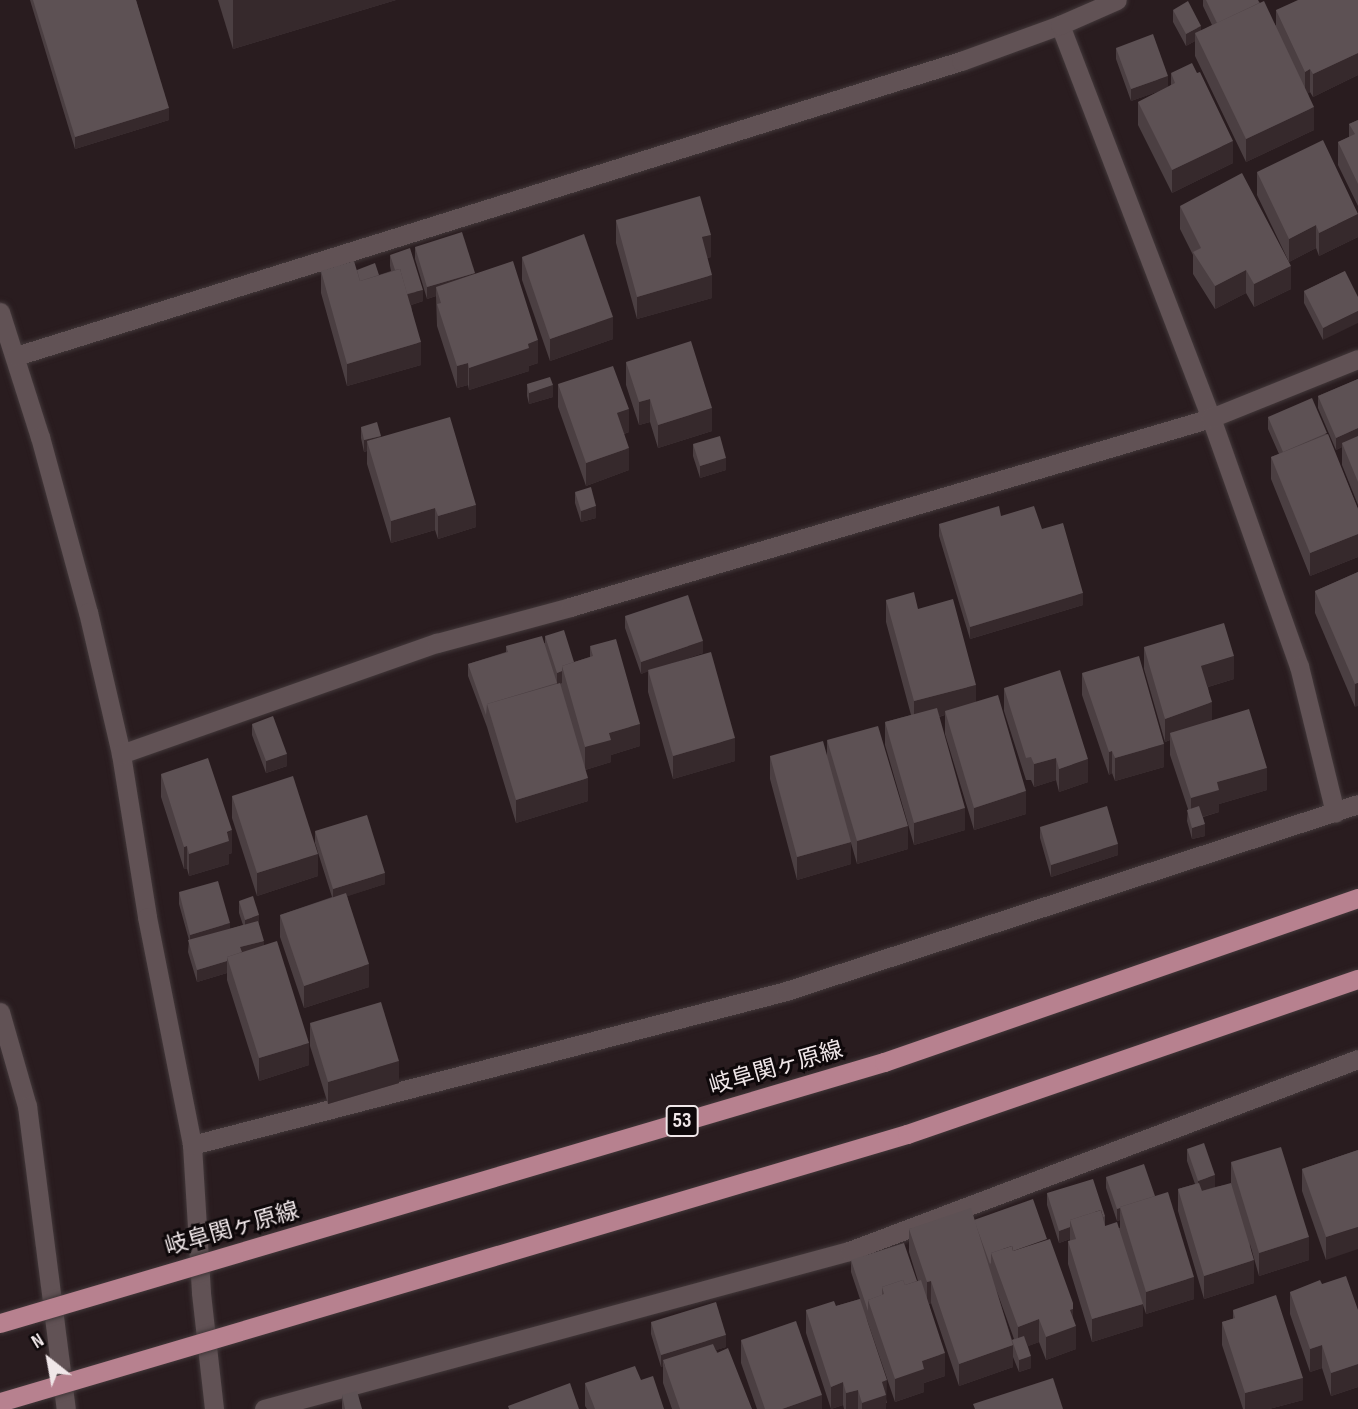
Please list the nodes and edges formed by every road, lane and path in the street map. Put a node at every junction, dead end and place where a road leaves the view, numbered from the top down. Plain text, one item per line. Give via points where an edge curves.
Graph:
1 (1117, 0) edge
2 (1060, 25) junction
3 (0, 312) edge
4 (16, 356) junction
5 (1358, 359) edge
6 (1211, 418) junction
7 (121, 754) junction
8 (1358, 804) edge
9 (1335, 813) junction
10 (1358, 898) edge
11 (1358, 979) edge
12 (0, 1012) edge
13 (1358, 1059) edge
14 (192, 1145) junction
15 (0, 1323) edge
16 (0, 1402) edge
17 (66, 1409) edge
18 (214, 1409) edge
19 (264, 1409) edge

1 - 2 street
2 - 4 street via 961,61
2 - 6 street
3 - 4 street
4 - 7 street via 88,612
5 - 6 street
6 - 7 street via 437,643
6 - 9 street via 1300,667
7 - 14 street via 147,917
8 - 9 street
9 - 14 street via 786,990
10 - 15 main road, 岐阜関ヶ原線 / 53, bridge via 884,1062
11 - 16 main road, bridge via 907,1134
12 - 17 street via 27,1106
13 - 19 street via 849,1251
14 - 18 street

